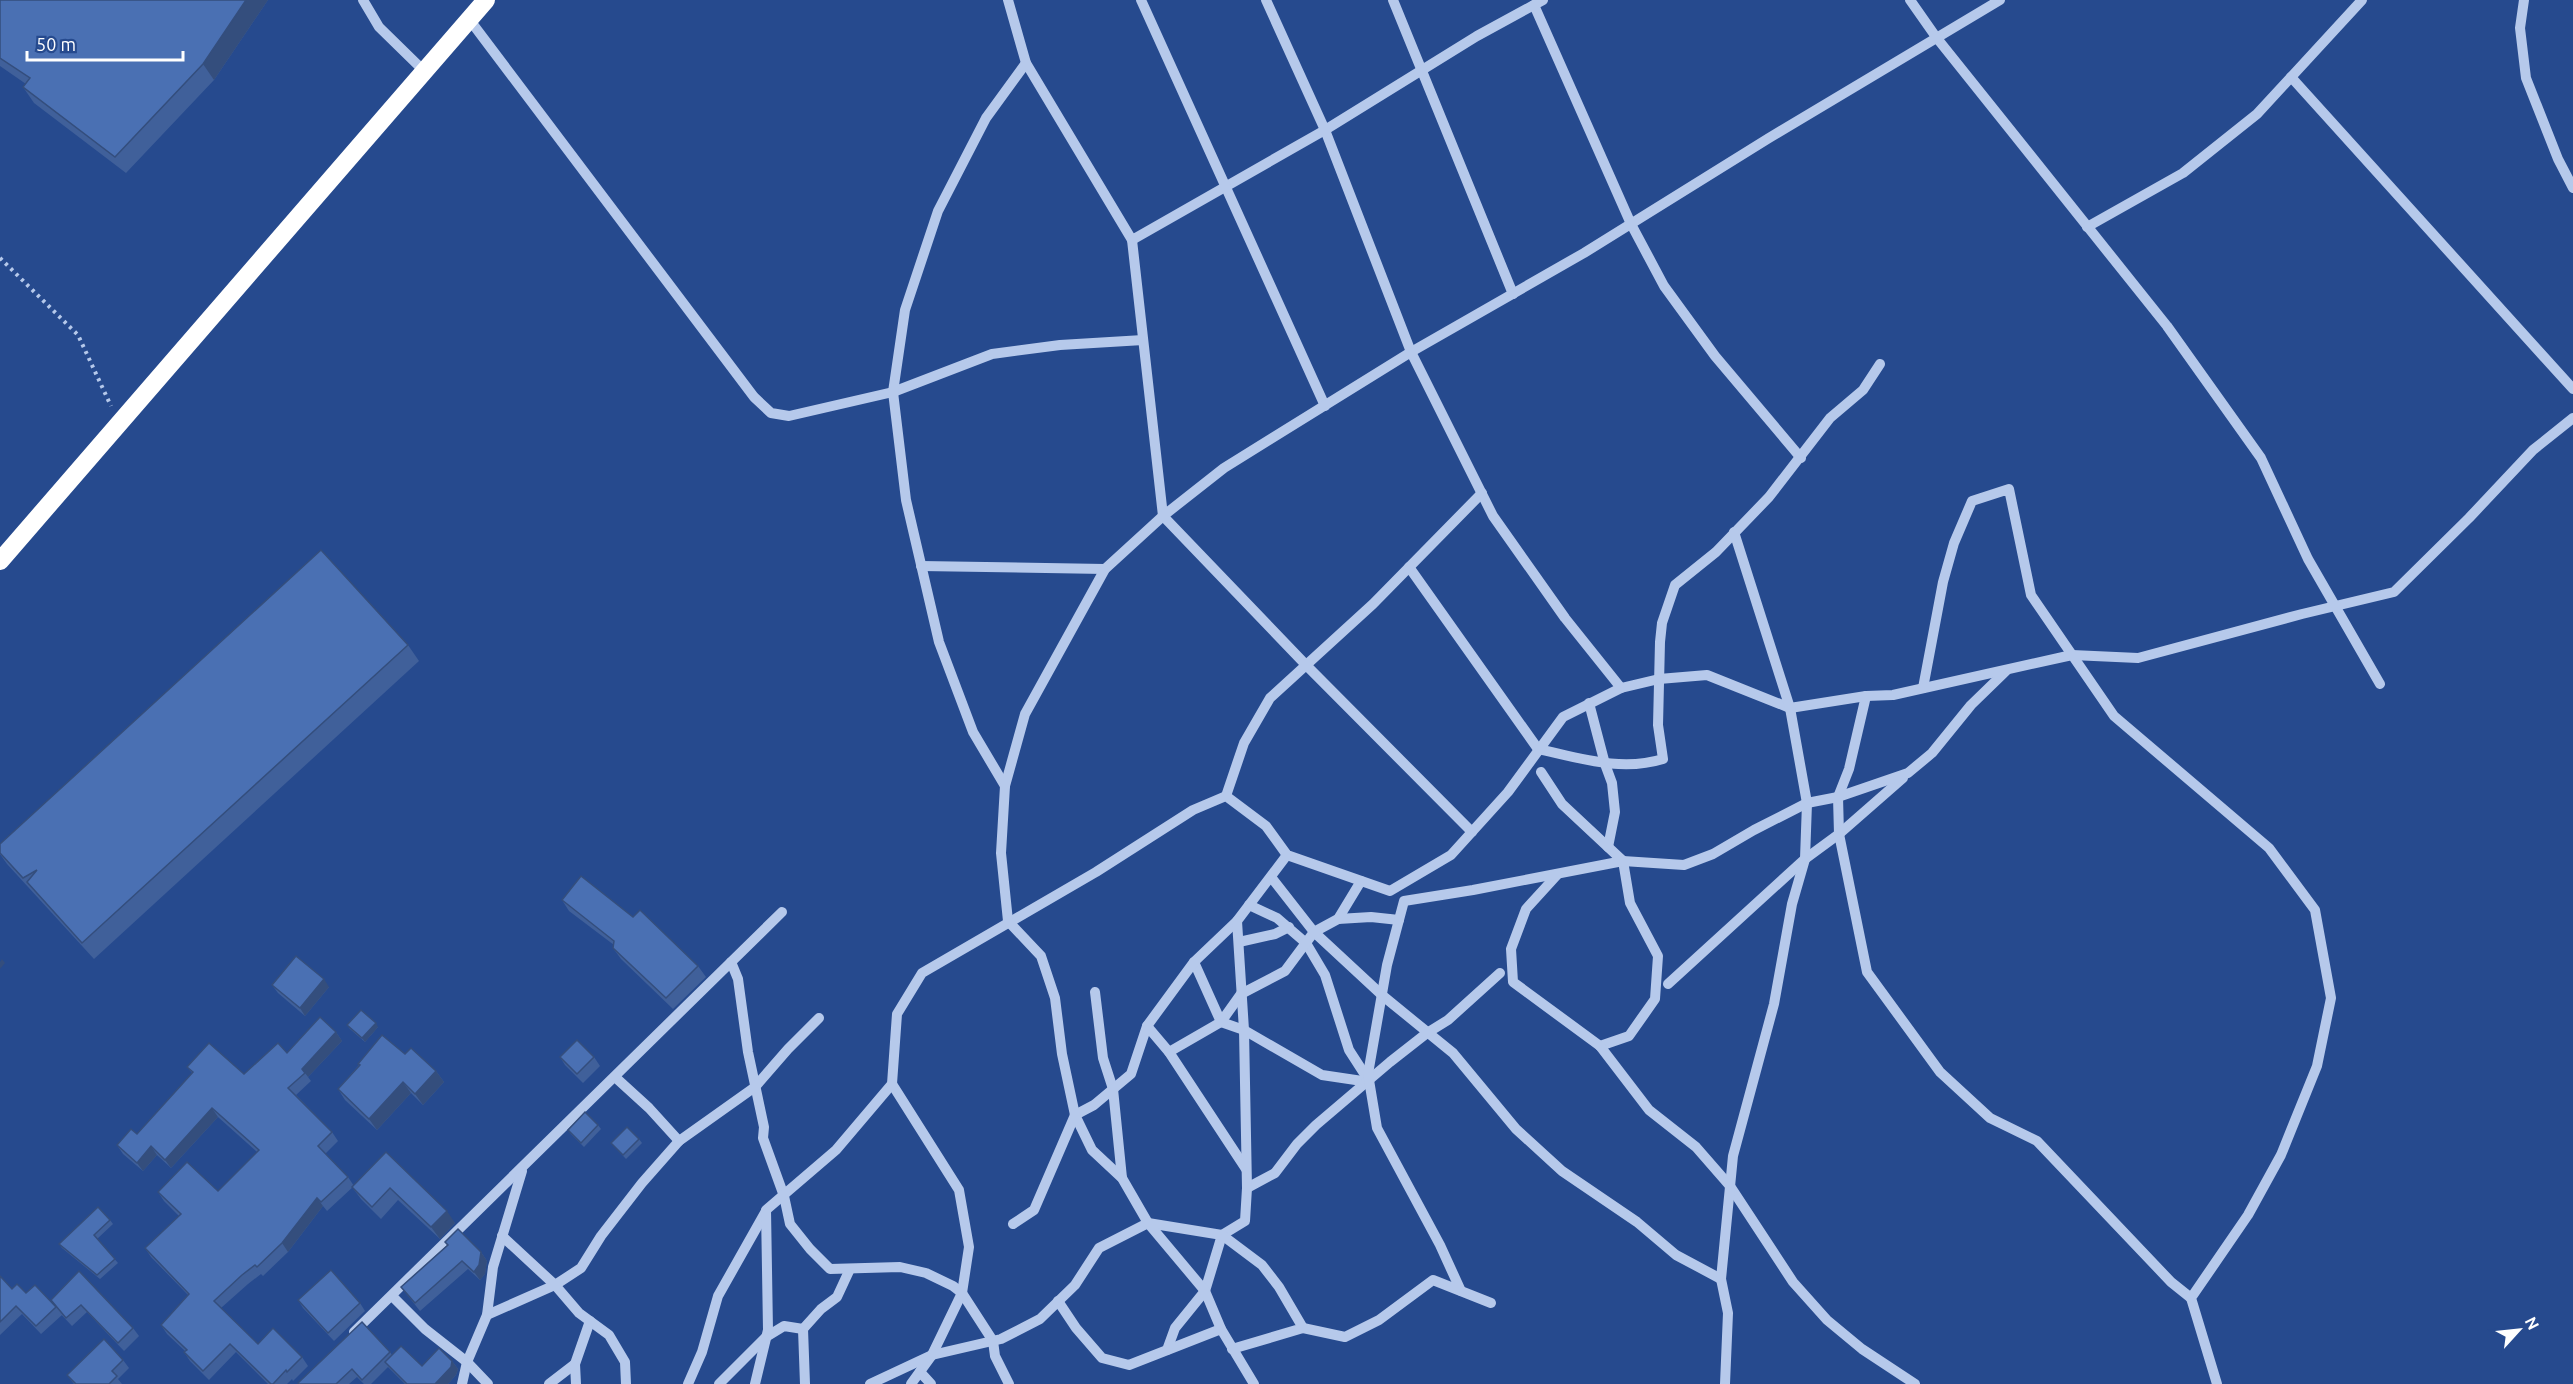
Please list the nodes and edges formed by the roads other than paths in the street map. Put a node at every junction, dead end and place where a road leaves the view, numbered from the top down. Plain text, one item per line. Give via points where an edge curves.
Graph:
1 (363, 0) edge
2 (486, 0) edge
3 (1008, 0) edge
4 (1141, 0) edge
5 (1266, 0) edge
6 (1393, 0) edge
7 (1910, 0) edge
8 (2000, 0) edge
9 (2362, 0) edge
10 (2524, 0) edge
11 (1539, 2) edge
12 (470, 19) junction
13 (1936, 37) junction
14 (1026, 63) junction
15 (1422, 70) junction
16 (424, 71) junction
17 (2291, 77) junction
18 (1325, 130) junction
19 (1224, 188) junction
20 (2573, 188) edge
21 (1631, 224) junction
22 (2087, 227) junction
23 (1132, 240) junction
24 (1513, 294) junction
25 (1143, 340) junction
26 (1411, 352) junction
27 (1880, 364) dead end
28 (2573, 390) edge
29 (893, 392) junction
30 (1325, 406) junction
31 (2573, 418) edge
32 (1801, 458) junction
33 (1482, 493) junction
34 (1163, 516) junction
35 (1734, 532) junction
36 (0, 561) edge
37 (921, 566) junction
38 (1409, 567) junction
39 (1105, 569) junction
40 (2336, 606) junction
41 (2072, 654) junction
42 (1306, 665) junction
43 (2007, 669) junction
44 (1659, 679) junction
45 (2380, 684) dead end
46 (1621, 688) junction
47 (1923, 688) junction
48 (1866, 696) junction
49 (1589, 703) junction
50 (1790, 708) junction
51 (1538, 749) junction
52 (1605, 764) junction
53 (1541, 772) dead end
54 (1908, 773) junction
55 (1005, 786) junction
56 (1226, 796) junction
57 (1838, 797) junction
58 (1807, 803) junction
59 (1472, 832) junction
60 (1839, 834) junction
61 (1608, 847) junction
62 (1287, 855) junction
63 (1805, 859) junction
64 (1623, 861) junction
65 (1557, 874) junction
66 (1271, 877) junction
67 (1361, 881) junction
68 (1250, 905) junction
69 (782, 912) dead end
70 (1338, 919) junction
71 (1399, 920) junction
72 (1008, 921) junction
73 (1237, 921) junction
74 (1289, 927) junction
75 (1314, 932) junction
76 (1239, 942) junction
77 (1306, 943) junction
78 (731, 962) junction
79 (1194, 962) junction
80 (1500, 973) dead end
81 (1668, 984) dead end
82 (1095, 992) dead end
83 (1241, 994) junction
84 (1383, 996) junction
85 (819, 1018) dead end
86 (1221, 1022) junction
87 (1147, 1026) junction
88 (1244, 1030) junction
89 (1427, 1033) junction
90 (1600, 1046) junction
91 (1169, 1052) junction
92 (615, 1077) junction
93 (1370, 1082) junction
94 (892, 1084) junction
95 (755, 1087) junction
96 (1113, 1089) junction
97 (1075, 1115) junction
98 (679, 1141) junction
99 (523, 1168) junction
100 (1246, 1169) junction
101 (1122, 1178) junction
102 (1730, 1186) junction
103 (1247, 1188) junction
104 (784, 1196) junction
105 (766, 1210) junction
106 (1148, 1223) junction
107 (1013, 1224) dead end
108 (1222, 1235) junction
109 (502, 1236) junction
110 (850, 1269) junction
111 (1721, 1279) junction
112 (555, 1285) junction
113 (1204, 1291) junction
114 (1461, 1291) junction
115 (962, 1293) junction
116 (392, 1296) junction
117 (2191, 1298) junction
118 (1058, 1301) junction
119 (1491, 1303) dead end
120 (488, 1315) junction
121 (590, 1321) junction
122 (1303, 1328) junction
123 (803, 1329) junction
124 (1221, 1329) junction
125 (766, 1337) junction
126 (993, 1341) junction
127 (342, 1344) edge
128 (1232, 1349) junction
129 (1167, 1350) junction
130 (932, 1355) junction
131 (467, 1362) junction
132 (575, 1364) junction
133 (920, 1372) junction
134 (462, 1384) edge
135 (488, 1384) edge
136 (549, 1384) edge
137 (576, 1384) edge
138 (626, 1384) edge
139 (688, 1384) edge
140 (719, 1384) edge
141 (754, 1384) edge
142 (806, 1384) edge
143 (870, 1384) edge
144 (911, 1384) edge
145 (931, 1384) edge
146 (1009, 1384) edge
147 (1254, 1384) edge
148 (1725, 1384) edge
149 (1915, 1384) edge
150 (2217, 1384) edge

1 - 16 street via 380,27
2 - 12 highway
3 - 14 street
4 - 19 street
5 - 18 street
6 - 15 street
7 - 13 street
8 - 13 street
9 - 17 street
10 - 20 street via 2520,28 2526,78
11 - 15 street
11 - 21 street
12 - 16 highway
12 - 29 street via 754,397 771,413 789,416
13 - 21 street
13 - 22 street
14 - 23 street
14 - 29 street via 986,118 938,211 905,310
15 - 18 street
15 - 24 street
16 - 36 highway
17 - 22 street via 2257,114 2183,173
17 - 28 street
18 - 19 street
18 - 26 street
19 - 23 street
19 - 30 street
21 - 24 street
21 - 32 street via 1671,295 1715,356
22 - 40 street via 2167,326 2260,458 2308,559
23 - 25 street
24 - 26 street
25 - 29 street via 992,354
25 - 34 street
26 - 30 street
26 - 33 street
27 - 32 street via 1863,390 1830,418
29 - 37 street via 906,500
30 - 34 street via 1224,468
31 - 40 street via 2533,450 2394,592
32 - 35 street
33 - 38 street
33 - 46 street via 1493,516 1565,618
34 - 39 street
34 - 42 street
35 - 44 street via 1676,585 1662,622
35 - 50 street
37 - 39 street
37 - 55 street via 939,642 974,732
38 - 42 street
38 - 51 street
39 - 55 street via 1025,714
40 - 41 street via 2138,658
40 - 45 street
41 - 43 street
41 - 47 street via 2031,595 2009,489 1972,501 1942,582
41 - 117 street via 2114,716 2269,848 2315,910 2330,987 2317,1066 2281,1155 2248,1215
42 - 56 street via 1270,698 1244,743
42 - 59 street
43 - 47 street
43 - 54 street via 1932,753
44 - 46 street
44 - 50 street via 1707,675
44 - 52 street via 1658,725 1663,759 1643,765
46 - 49 street
47 - 48 street
48 - 50 street
48 - 57 street via 1849,769
49 - 51 street via 1563,717
49 - 52 street
50 - 58 street
51 - 52 street
51 - 59 street via 1508,792
52 - 61 street via 1615,812
53 - 61 street via 1562,804
54 - 57 street
54 - 60 street
55 - 72 street via 1001,853
56 - 62 street via 1266,826
56 - 72 street via 1193,810
57 - 58 street
57 - 60 street
58 - 63 street
58 - 64 street via 1713,854 1684,865
59 - 67 street via 1451,855 1390,891
60 - 63 street
60 - 117 street via 1867,972 1940,1072 1990,1118 2037,1142
61 - 64 street
62 - 66 street
62 - 67 street
63 - 81 street
63 - 102 street via 1792,904 1774,1004 1733,1156
64 - 65 street
64 - 90 street via 1630,903 1658,956 1654,999 1629,1036
65 - 71 street via 1404,901
65 - 90 street via 1526,909 1511,949 1513,982
66 - 68 street
66 - 75 street
67 - 70 street
68 - 73 street
68 - 74 street
69 - 78 street
70 - 71 street
70 - 75 street
71 - 84 street
72 - 94 street via 922,973 897,1014
72 - 97 street via 1041,956 1055,998
73 - 76 street
73 - 79 street
74 - 76 street
74 - 77 street
75 - 77 street
75 - 84 street
76 - 83 street
77 - 83 street via 1285,971
77 - 93 street via 1324,975 1349,1050
78 - 92 street
78 - 95 street via 738,979
79 - 86 street
79 - 87 street
80 - 89 street via 1448,1020
82 - 96 street via 1103,1058
83 - 86 street
83 - 88 street
84 - 89 street
84 - 93 street via 1368,1074
85 - 95 street
86 - 88 street
86 - 91 street
87 - 91 street
87 - 96 street via 1131,1074
88 - 93 street via 1322,1075
88 - 100 street
89 - 93 street
89 - 111 street via 1453,1053 1516,1129 1562,1171 1637,1222 1676,1255
90 - 102 street via 1649,1110 1696,1147
91 - 100 street
92 - 98 street
92 - 99 street
93 - 103 street via 1316,1125 1275,1173
93 - 114 street via 1377,1128
94 - 104 street via 836,1150
94 - 115 street via 959,1190 969,1246
95 - 98 street
95 - 104 street via 763,1138
96 - 97 street
96 - 101 street
97 - 101 street via 1092,1150
97 - 107 street via 1034,1210
98 - 112 street via 601,1236 581,1268
99 - 109 street
99 - 116 street
100 - 103 street
101 - 106 street
102 - 111 street
102 - 149 street via 1793,1282 1827,1320
103 - 108 street via 1245,1221
104 - 105 street
104 - 110 street via 790,1224 810,1249 830,1269
105 - 125 street
105 - 139 street via 717,1296 702,1352
106 - 108 street
106 - 113 street
106 - 118 street via 1099,1248 1075,1286
108 - 113 street
108 - 122 street via 1262,1265
109 - 112 street
109 - 120 street via 493,1267
110 - 115 street via 900,1267 926,1273
110 - 123 street via 837,1297
111 - 148 street via 1728,1313
112 - 120 street
112 - 121 street
113 - 124 street
113 - 129 street via 1175,1328
114 - 119 street
114 - 122 street via 1433,1280 1379,1320 1345,1337
115 - 126 street
115 - 130 street
116 - 127 street
116 - 131 street
117 - 150 street
118 - 126 street via 1040,1319
118 - 129 street via 1102,1358 1129,1365
120 - 131 street
121 - 132 street
121 - 138 street via 609,1335 625,1362
122 - 128 street
123 - 125 street via 784,1326
123 - 142 street
124 - 128 street
124 - 129 street
125 - 140 street
125 - 141 street
126 - 130 street
126 - 146 street via 995,1356
128 - 147 street
130 - 133 street
130 - 143 street
131 - 134 street
131 - 135 street
132 - 136 street
132 - 137 street
133 - 144 street
133 - 145 street

